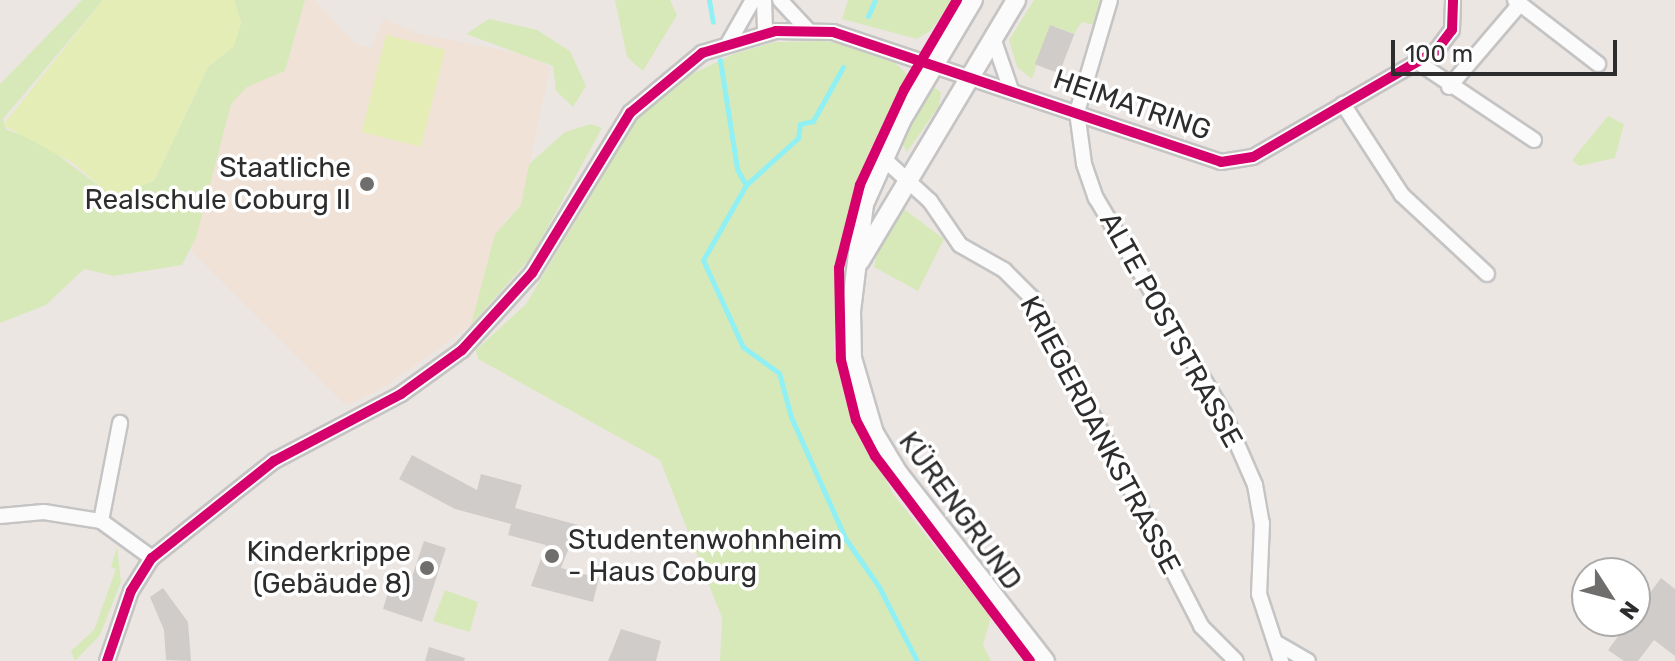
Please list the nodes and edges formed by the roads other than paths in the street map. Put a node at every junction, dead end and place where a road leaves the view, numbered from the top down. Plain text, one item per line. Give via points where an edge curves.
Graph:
1 (753, 0) edge
2 (766, 0) edge
3 (780, 0) edge
4 (973, 0) edge
5 (1016, 0) edge
6 (1110, 0) edge
7 (1453, 0) edge
8 (1517, 2) edge
9 (808, 30) junction
10 (770, 32) junction
11 (993, 38) junction
12 (729, 42) junction
13 (1416, 61) junction
14 (933, 62) junction
15 (1598, 64) dead end
16 (969, 74) junction
17 (1449, 87) junction
18 (1011, 90) junction
19 (1343, 104) junction
20 (1077, 112) junction
21 (1534, 140) dead end
22 (883, 158) junction
23 (907, 175) junction
24 (1487, 274) dead end
25 (853, 282) junction
26 (120, 423) dead end
27 (0, 516) edge
28 (101, 521) junction
29 (152, 558) junction
30 (1275, 642) junction
31 (107, 661) edge
32 (1045, 661) edge
33 (1236, 661) edge
34 (1281, 661) edge
35 (1308, 661) edge

1 - 12 street
2 - 10 street
3 - 9 street
4 - 14 main road, KÜRENGRUND
5 - 11 main road, KÜRENGRUND
6 - 20 street, ALTE POSTSTRASSE
7 - 13 street, HEIMATRING via 1452,30 1436,51
8 - 15 street
8 - 17 street
9 - 10 street, HEIMATRING
9 - 14 street, HEIMATRING
10 - 12 street, HEIMATRING
11 - 16 main road, KÜRENGRUND
11 - 18 street
12 - 29 street, HEIMATRING via 677,69 630,113 532,273 462,350 401,394 274,461
13 - 17 street
13 - 19 street, HEIMATRING
14 - 16 street, HEIMATRING
14 - 22 main road, KÜRENGRUND
16 - 18 street, HEIMATRING
16 - 23 main road, KÜRENGRUND
17 - 21 street
18 - 20 street, HEIMATRING
19 - 20 street, HEIMATRING via 1253,157 1221,162
19 - 24 street via 1402,195
20 - 30 street, ALTE POSTSTRASSE via 1084,164 1096,198 1180,335 1255,485 1262,523 1259,594
22 - 23 street, KRIEGERDANKSTRASSE
22 - 25 main road, KÜRENGRUND via 864,204
23 - 25 main road, KÜRENGRUND
23 - 33 street, KRIEGERDANKSTRASSE via 960,245 1004,270 1032,298 1201,626
25 - 32 main road, KÜRENGRUND via 852,358 874,433 944,537
26 - 28 street
27 - 28 street via 44,512
28 - 29 street
29 - 31 street, HEIMATRING via 131,591
30 - 34 street, ALTE POSTSTRASSE
30 - 35 street

